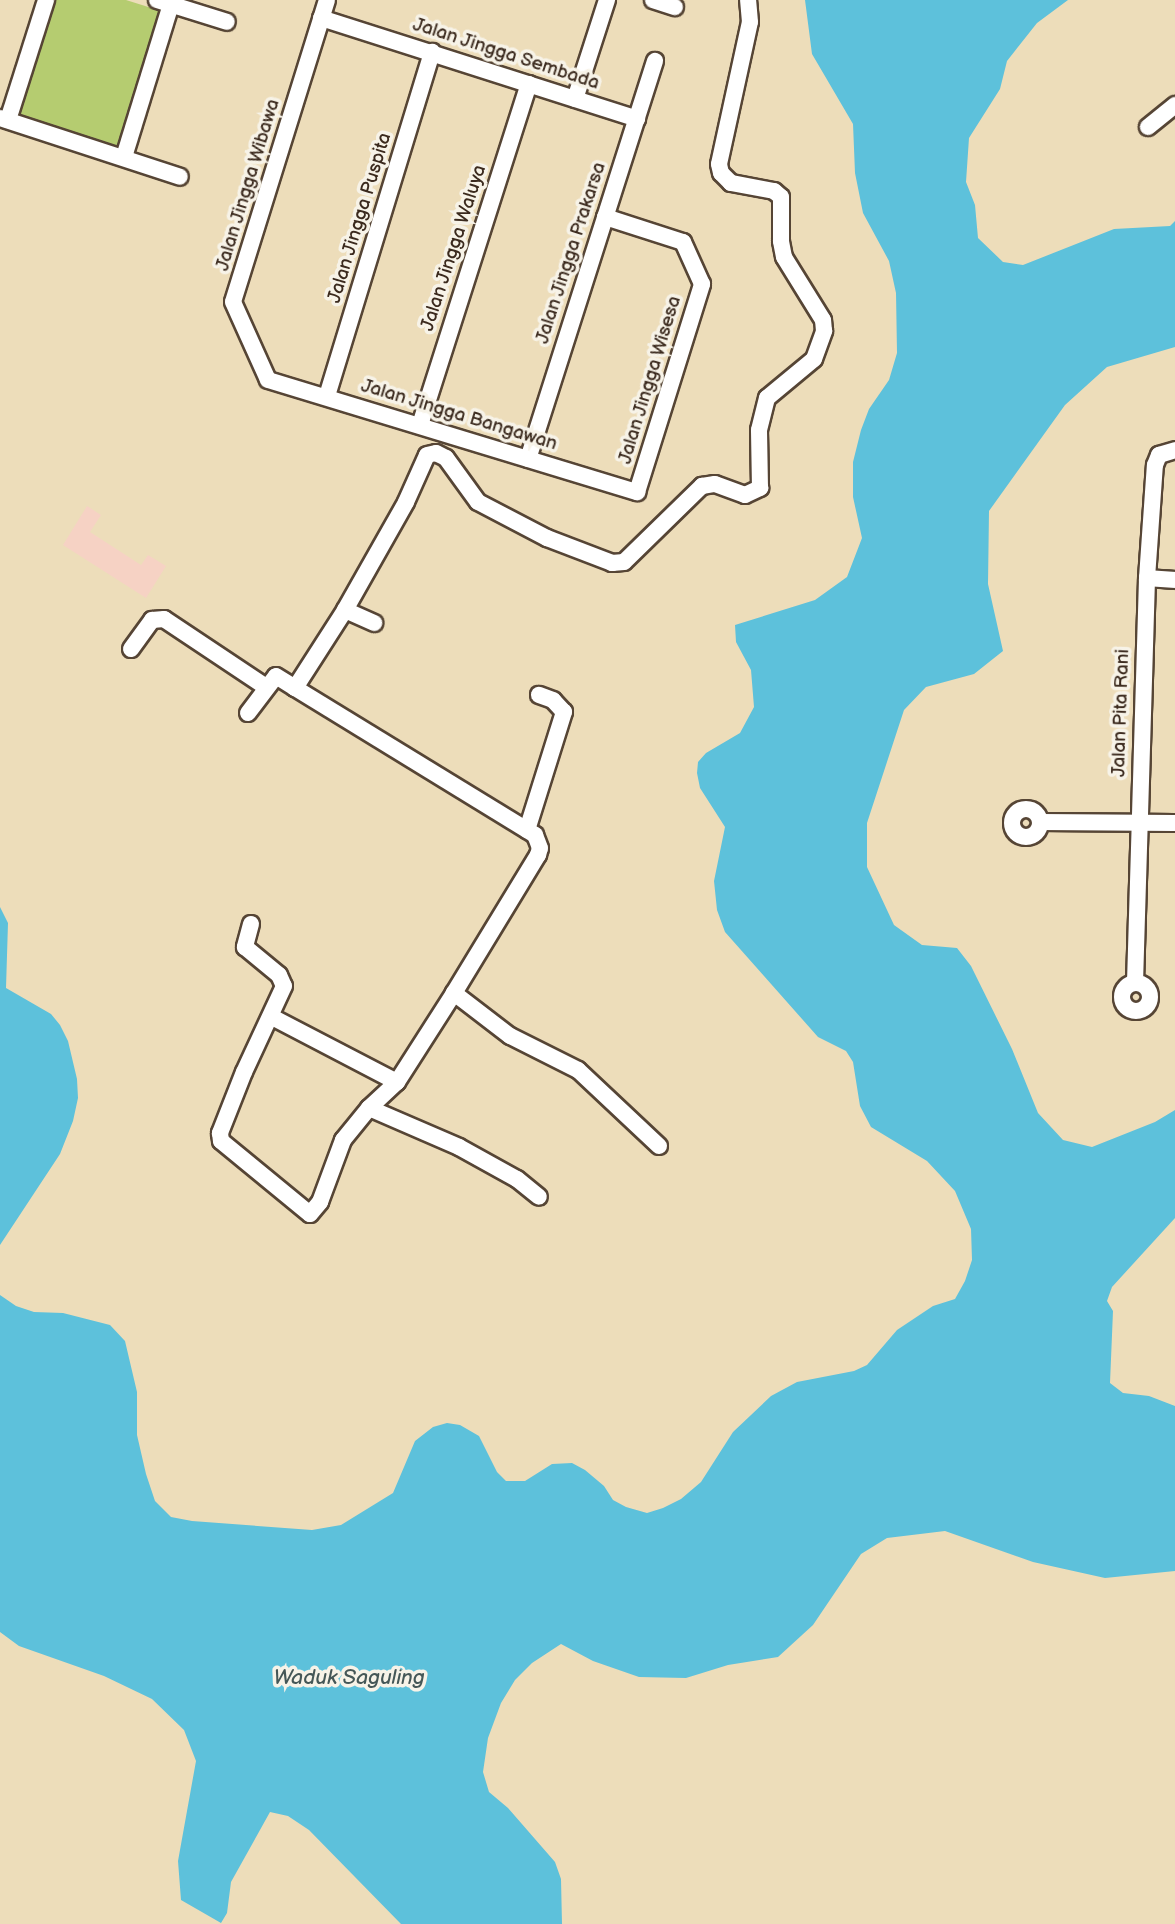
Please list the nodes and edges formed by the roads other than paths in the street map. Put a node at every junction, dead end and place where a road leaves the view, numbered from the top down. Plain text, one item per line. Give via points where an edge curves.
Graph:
1 (46, 0) edge
2 (327, 0) edge
3 (607, 0) edge
4 (653, 0) edge
5 (748, 0) edge
6 (164, 2) edge
7 (675, 7) dead end
8 (321, 18) junction
9 (227, 22) dead end
10 (432, 52) junction
11 (656, 61) dead end
12 (529, 84) junction
13 (575, 99) junction
14 (1175, 105) edge
15 (4, 119) edge
16 (637, 119) junction
17 (1149, 127) dead end
18 (124, 157) junction
19 (180, 177) dead end
20 (605, 217) junction
21 (268, 380) joint
22 (327, 396) junction
23 (420, 425) junction
24 (1171, 450) edge
25 (528, 459) junction
26 (637, 492) joint
27 (1147, 578) junction
28 (1175, 580) edge
29 (345, 610) junction
30 (374, 623) dead end
31 (131, 649) dead end
32 (266, 687) junction
33 (295, 688) junction
34 (539, 695) dead end
35 (248, 713) dead end
36 (1139, 821) junction
37 (1040, 822) dead end
38 (1175, 823) edge
39 (527, 830) junction
40 (251, 924) dead end
41 (1135, 983) dead end
42 (454, 992) junction
43 (272, 1017) junction
44 (397, 1082) junction
45 (369, 1108) junction
46 (659, 1146) dead end
47 (539, 1197) dead end

1 - 15 street
2 - 8 street, Jalan Jingga Wibawa
3 - 13 street
4 - 7 street
5 - 29 street via 750,22 719,164 721,173 731,183 774,191 781,197 784,257 823,320 824,331 814,359 766,398 759,430 760,488 745,495 715,484 702,486 624,562 612,563 547,538 478,502 446,458 432,454 423,460 407,502
6 - 9 street
6 - 18 street
8 - 10 street, Jalan Jingga Sembada
8 - 21 street, Jalan Jingga Wibawa via 233,302
10 - 12 street, Jalan Jingga Sembada
10 - 22 street, Jalan Jingga Puspita
11 - 16 street, Jalan Jingga Prakarsa
12 - 13 street, Jalan Jingga Sembada
12 - 23 street, Jalan Jingga Waluya
13 - 16 street, Jalan Jingga Sembada
14 - 17 street
15 - 18 street
16 - 20 street, Jalan Jingga Prakarsa
18 - 19 street
20 - 25 street, Jalan Jingga Prakarsa
20 - 26 street, Jalan Jingga Wisesa via 683,242 702,284
21 - 22 street, Jalan Jingga Bangawan
22 - 23 street, Jalan Jingga Bangawan
23 - 25 street, Jalan Jingga Bangawan
24 - 27 street, Jalan Pita Rani via 1159,455 1155,465
25 - 26 street, Jalan Jingga Bangawan
27 - 28 street
27 - 36 street, Jalan Pita Rani
29 - 30 street
29 - 33 street
31 - 32 street via 152,620 164,618
32 - 33 street via 277,676
32 - 35 street
33 - 39 street
34 - 39 street via 553,700 564,712
36 - 37 street
36 - 38 street
36 - 41 street, Jalan Pita Rani
39 - 42 street via 539,843 538,855
40 - 43 street via 245,947 283,980
42 - 44 street
42 - 46 street via 510,1036 578,1070
43 - 44 street
43 - 45 street via 220,1133 231,1152 310,1214 320,1202 352,1125
44 - 45 street
45 - 47 street via 483,1159

